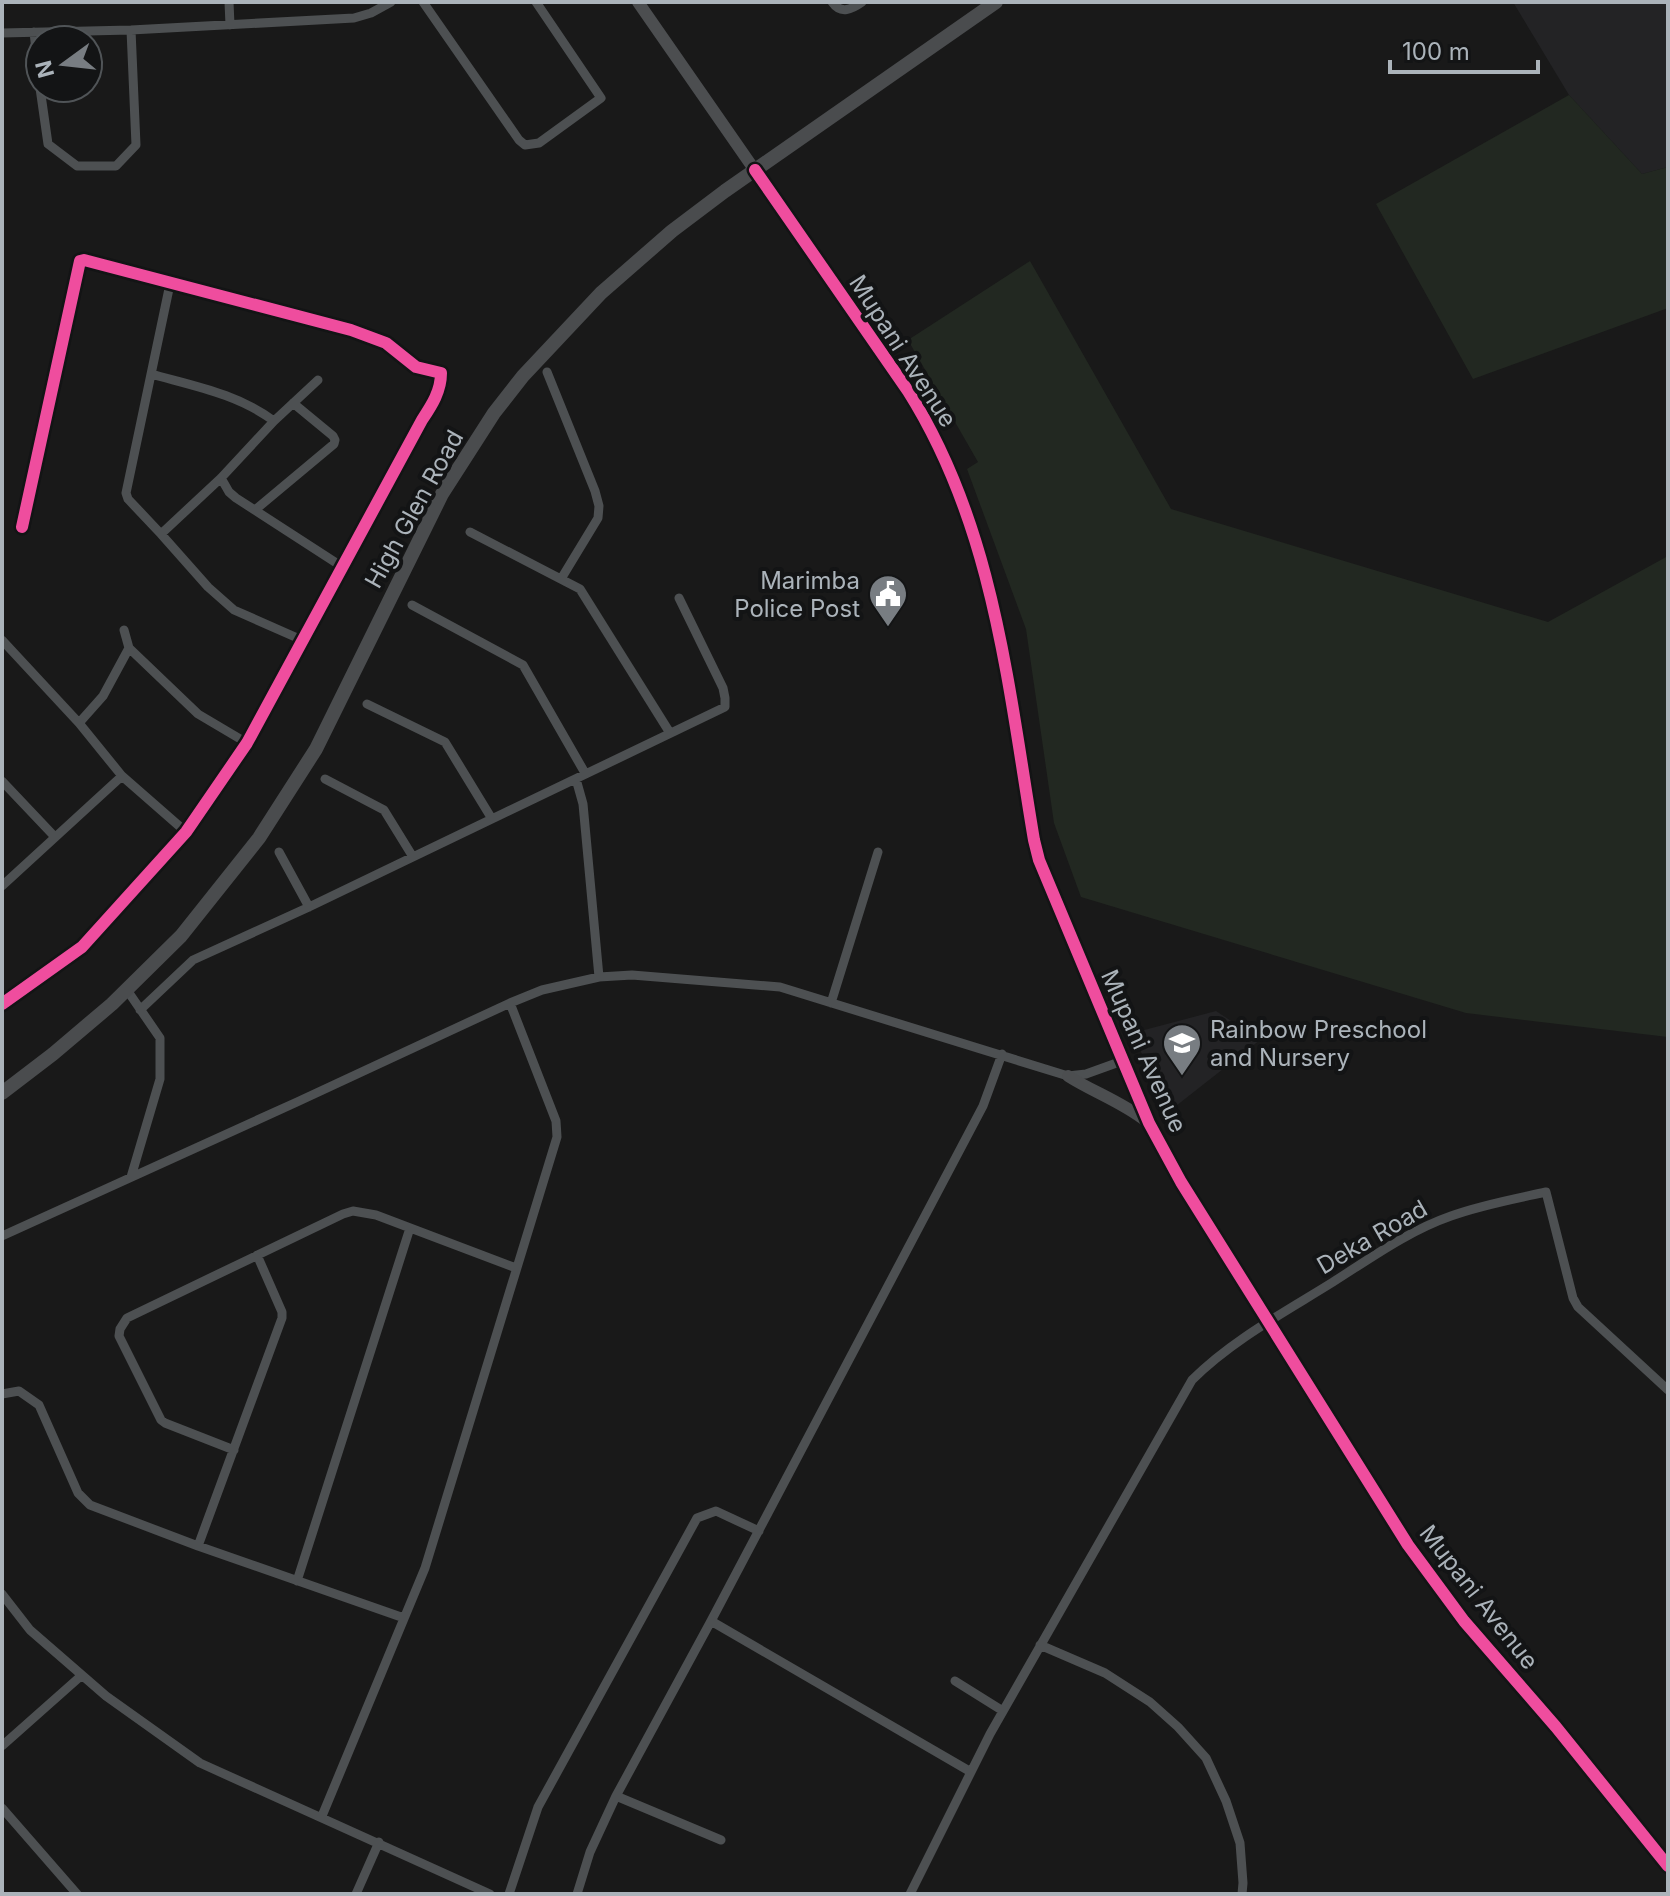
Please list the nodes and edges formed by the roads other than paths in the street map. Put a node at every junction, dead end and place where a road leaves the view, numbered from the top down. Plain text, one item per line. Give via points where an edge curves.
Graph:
1 (229, 2) edge
2 (391, 2) edge
3 (423, 2) edge
4 (536, 2) edge
5 (638, 2) edge
6 (832, 2) edge
7 (862, 2) edge
8 (996, 2) edge
9 (230, 25) junction
10 (131, 30) junction
11 (104, 31) edge
12 (24, 32) edge
13 (2, 33) edge
14 (42, 104) edge
15 (755, 170) junction
16 (170, 284) junction
17 (547, 372) dead end
18 (151, 374) junction
19 (318, 380) dead end
20 (293, 403) junction
21 (274, 421) junction
22 (221, 478) junction
23 (255, 510) junction
24 (22, 527) dead end
25 (470, 532) dead end
26 (161, 534) junction
27 (341, 566) junction
28 (561, 579) junction
29 (679, 598) dead end
30 (412, 605) dead end
31 (124, 630) dead end
32 (2, 640) edge
33 (302, 640) junction
34 (129, 648) junction
35 (367, 704) dead end
36 (79, 723) junction
37 (670, 733) junction
38 (247, 743) junction
39 (585, 773) junction
40 (122, 776) junction
41 (325, 779) dead end
42 (576, 779) junction
43 (2, 781) edge
44 (492, 819) junction
45 (186, 832) junction
46 (55, 837) junction
47 (279, 852) dead end
48 (878, 852) dead end
49 (413, 857) junction
50 (2, 886) edge
51 (309, 907) junction
52 (599, 977) junction
53 (127, 990) junction
54 (510, 1003) junction
55 (831, 1003) junction
56 (2, 1004) edge
57 (140, 1010) junction
58 (1002, 1054) junction
59 (1122, 1061) junction
60 (1068, 1076) junction
61 (2, 1093) edge
62 (1149, 1123) junction
63 (131, 1177) junction
64 (410, 1228) junction
65 (2, 1236) edge
66 (257, 1255) junction
67 (516, 1268) junction
68 (1268, 1322) junction
69 (1668, 1390) edge
70 (2, 1394) edge
71 (234, 1450) junction
72 (759, 1531) junction
73 (198, 1546) junction
74 (297, 1581) junction
75 (2, 1594) edge
76 (404, 1618) junction
77 (711, 1621) junction
78 (1040, 1645) junction
79 (82, 1675) junction
80 (955, 1681) dead end
81 (1003, 1711) junction
82 (2, 1746) edge
83 (971, 1772) junction
84 (616, 1796) junction
85 (2, 1808) edge
86 (322, 1816) junction
87 (721, 1840) dead end
88 (379, 1842) junction
89 (1668, 1866) edge
90 (77, 1894) edge
91 (356, 1894) edge
92 (490, 1894) edge
93 (509, 1894) edge
94 (577, 1894) edge
95 (910, 1894) edge
96 (1242, 1894) edge

1 - 9 street
2 - 9 street via 354,18
3 - 4 street via 525,145 539,143 601,98
5 - 15 street, Mupani Avenue
6 - 7 street via 843,10
8 - 15 main road, High Glen Road
9 - 10 street
10 - 11 street
10 - 14 street via 136,145 116,166 77,166 48,144
12 - 13 street
15 - 53 main road, High Glen Road via 672,231 601,293 494,413 442,494 316,749 259,838 181,936
15 - 59 street, Mupani Avenue via 908,391 952,476 986,572 1039,860
16 - 18 street
16 - 24 street via 78,262
16 - 27 street via 351,330 386,343 416,367 441,373 431,407
17 - 28 street via 599,506 598,518
18 - 21 street via 228,396
18 - 26 street via 126,493
19 - 20 street
20 - 21 street
20 - 23 street via 333,436 334,444
21 - 22 street
22 - 23 street via 229,492
22 - 26 street
23 - 27 street
25 - 28 street
26 - 33 street via 234,610
27 - 33 street
28 - 37 street via 580,589
29 - 37 street via 723,688 725,707
30 - 39 street via 523,665
31 - 34 street
32 - 36 street
33 - 38 street
34 - 36 street via 103,696
34 - 38 street via 198,714
35 - 44 street via 445,742
36 - 40 street
37 - 39 street
38 - 45 street
39 - 42 street
40 - 45 street
40 - 46 street
41 - 49 street via 384,810
42 - 44 street
42 - 52 street via 583,804
43 - 46 street
44 - 49 street
45 - 56 street via 82,947
46 - 50 street
47 - 51 street
48 - 55 street
49 - 51 street
51 - 57 street via 193,960
52 - 54 street
52 - 55 street via 780,987
53 - 57 street
53 - 61 main road, High Glen Road
54 - 63 street
54 - 67 street via 556,1121 557,1137
55 - 58 street
57 - 63 street via 160,1038 160,1079
58 - 60 street
58 - 72 street via 983,1106
59 - 60 street
59 - 62 street, Mupani Avenue
60 - 62 street
62 - 68 street, Mupani Avenue
63 - 65 street
64 - 66 street via 353,1211
64 - 67 street
64 - 74 street
66 - 71 street via 282,1318
66 - 71 street via 133,1314 119,1336 161,1420
67 - 76 street via 425,1568
68 - 69 street, Deka Road via 1415,1231 1450,1216 1546,1192 1578,1307
68 - 78 street via 1192,1380
68 - 89 street, Mupani Avenue via 1464,1621
70 - 73 street via 19,1391 39,1405 78,1493 90,1505
71 - 73 street
72 - 77 street
72 - 93 street via 716,1511 697,1518 538,1807
73 - 74 street
74 - 76 street
75 - 79 street via 30,1630
76 - 86 street
77 - 83 street
77 - 84 street
78 - 81 street
78 - 96 street via 1105,1673 1150,1702 1206,1758 1240,1843
79 - 82 street
79 - 86 street via 200,1763
80 - 81 street
81 - 83 street
83 - 95 street
84 - 87 street
84 - 94 street
85 - 90 street
86 - 88 street
88 - 91 street
88 - 92 street

